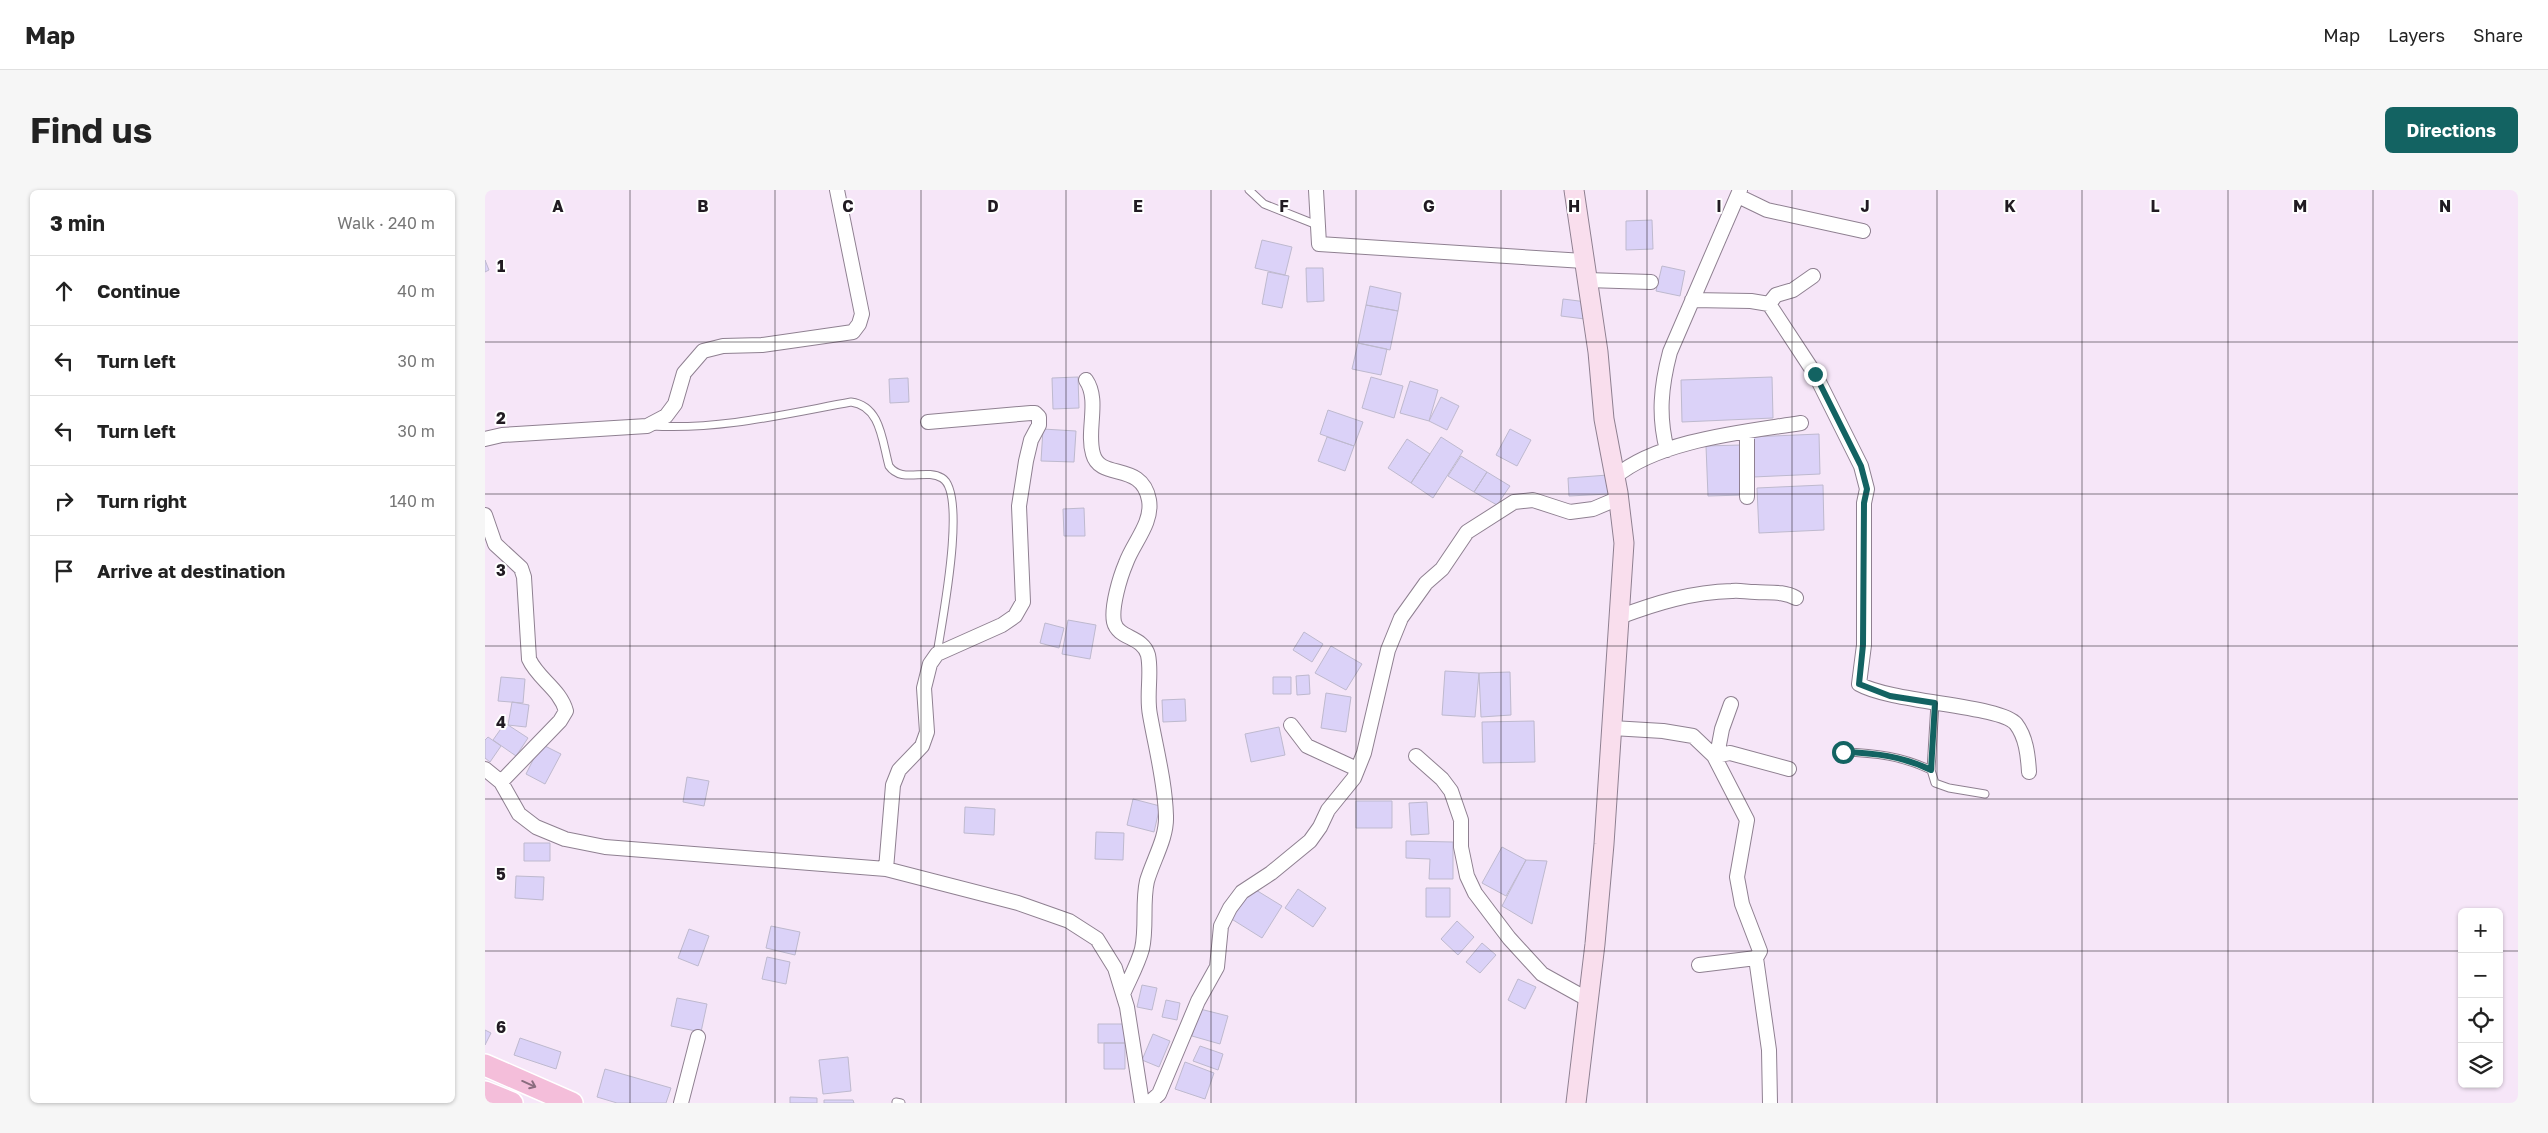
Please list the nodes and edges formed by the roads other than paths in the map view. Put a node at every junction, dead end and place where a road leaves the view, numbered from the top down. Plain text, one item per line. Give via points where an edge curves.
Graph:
1 (837, 190) edge
2 (1249, 190) edge
3 (1316, 190) edge
4 (1574, 190) edge
5 (1739, 193) edge
6 (1317, 225) junction
7 (1863, 231) dead end
8 (1584, 260) junction
9 (1813, 276) dead end
10 (1587, 280) junction
11 (1651, 282) dead end
12 (1692, 300) junction
13 (1769, 304) junction
14 (1086, 380) dead end
15 (928, 422) dead end
16 (1801, 423) dead end
17 (647, 426) junction
18 (1747, 432) junction
19 (485, 439) edge
20 (1667, 450) junction
21 (1615, 477) junction
22 (1747, 497) dead end
23 (1619, 498) junction
24 (485, 515) edge
25 (1796, 598) dead end
26 (1619, 616) junction
27 (937, 654) junction
28 (1935, 703) junction
29 (1731, 704) dead end
30 (1291, 725) dead end
31 (1612, 728) junction
32 (1843, 752) dead end
33 (1713, 755) junction
34 (1416, 756) dead end
35 (485, 769) edge
36 (1357, 769) junction
37 (1789, 769) dead end
38 (1931, 770) junction
39 (2029, 772) dead end
40 (501, 782) junction
41 (1985, 794) dead end
42 (886, 869) junction
43 (1756, 958) junction
44 (1699, 965) dead end
45 (1123, 994) junction
46 (1587, 999) junction
47 (698, 1037) dead end
48 (485, 1065) edge
49 (485, 1092) edge
50 (512, 1103) edge
51 (572, 1103) edge
52 (681, 1103) edge
53 (1142, 1103) edge
54 (1149, 1103) edge
55 (1576, 1103) edge
56 (1770, 1103) edge

1 - 17 street via 863,314 853,332 703,351 683,373 675,404 666,416
2 - 6 lane via 1264,204
3 - 6 street
4 - 8 street
5 - 7 street via 1767,210
5 - 12 street
6 - 8 street via 1319,244
8 - 10 street
9 - 13 street via 1793,290 1776,295
10 - 11 street
10 - 21 street via 1604,420
12 - 13 street via 1751,300
12 - 20 street via 1663,377 1661,429
13 - 28 street via 1815,374 1861,466 1867,489 1859,684 1890,696
14 - 45 street via 1091,395 1093,455 1097,464 1139,478 1147,490 1149,503 1146,522 1125,563 1115,597 1114,622 1118,630 1139,642 1147,654 1149,714 1160,764 1166,818 1147,882 1142,949
15 - 27 street via 1031,413 1039,417 1026,461 1019,506 1023,602 1015,616 1002,625
16 - 18 street
17 - 19 street via 502,435
17 - 27 lane via 734,424 851,402 869,409 876,418 893,471 899,475 936,476 943,478 949,486 953,508 952,566
18 - 20 street via 1691,442
18 - 22 street
20 - 21 street via 1626,467
21 - 23 street
23 - 26 street via 1624,543
23 - 36 street via 1593,509 1570,512 1533,500 1514,502 1467,532 1442,569 1426,583 1401,618 1388,650 1364,753
24 - 40 street via 495,544 521,568 524,577 529,659 535,671 563,699 566,711
25 - 26 street via 1789,594 1734,590 1703,592
26 - 31 street
27 - 42 street via 925,676 928,720 925,739 899,770 893,785
28 - 38 lane
28 - 39 street via 1985,711 2012,720 2027,746
29 - 33 street via 1718,750
30 - 36 street via 1307,746
31 - 33 street via 1693,736
31 - 46 street via 1596,935
32 - 38 lane via 1887,755
33 - 37 street via 1730,753
33 - 43 street via 1747,820 1737,877 1742,904 1760,951
34 - 46 street via 1451,791 1461,820 1461,847 1467,876 1475,893 1542,974
35 - 40 street
36 - 54 street via 1309,842 1242,892 1230,908 1221,926 1217,967 1198,1001 1159,1094
38 - 41 lane via 1935,783
40 - 42 street via 519,814 536,827 565,839 605,847
42 - 45 street via 1018,903 1069,921 1097,939 1115,968
43 - 44 street
43 - 56 street via 1769,1050
45 - 53 street
46 - 55 street
47 - 52 street
48 -> 51 main road
49 - 50 main road

